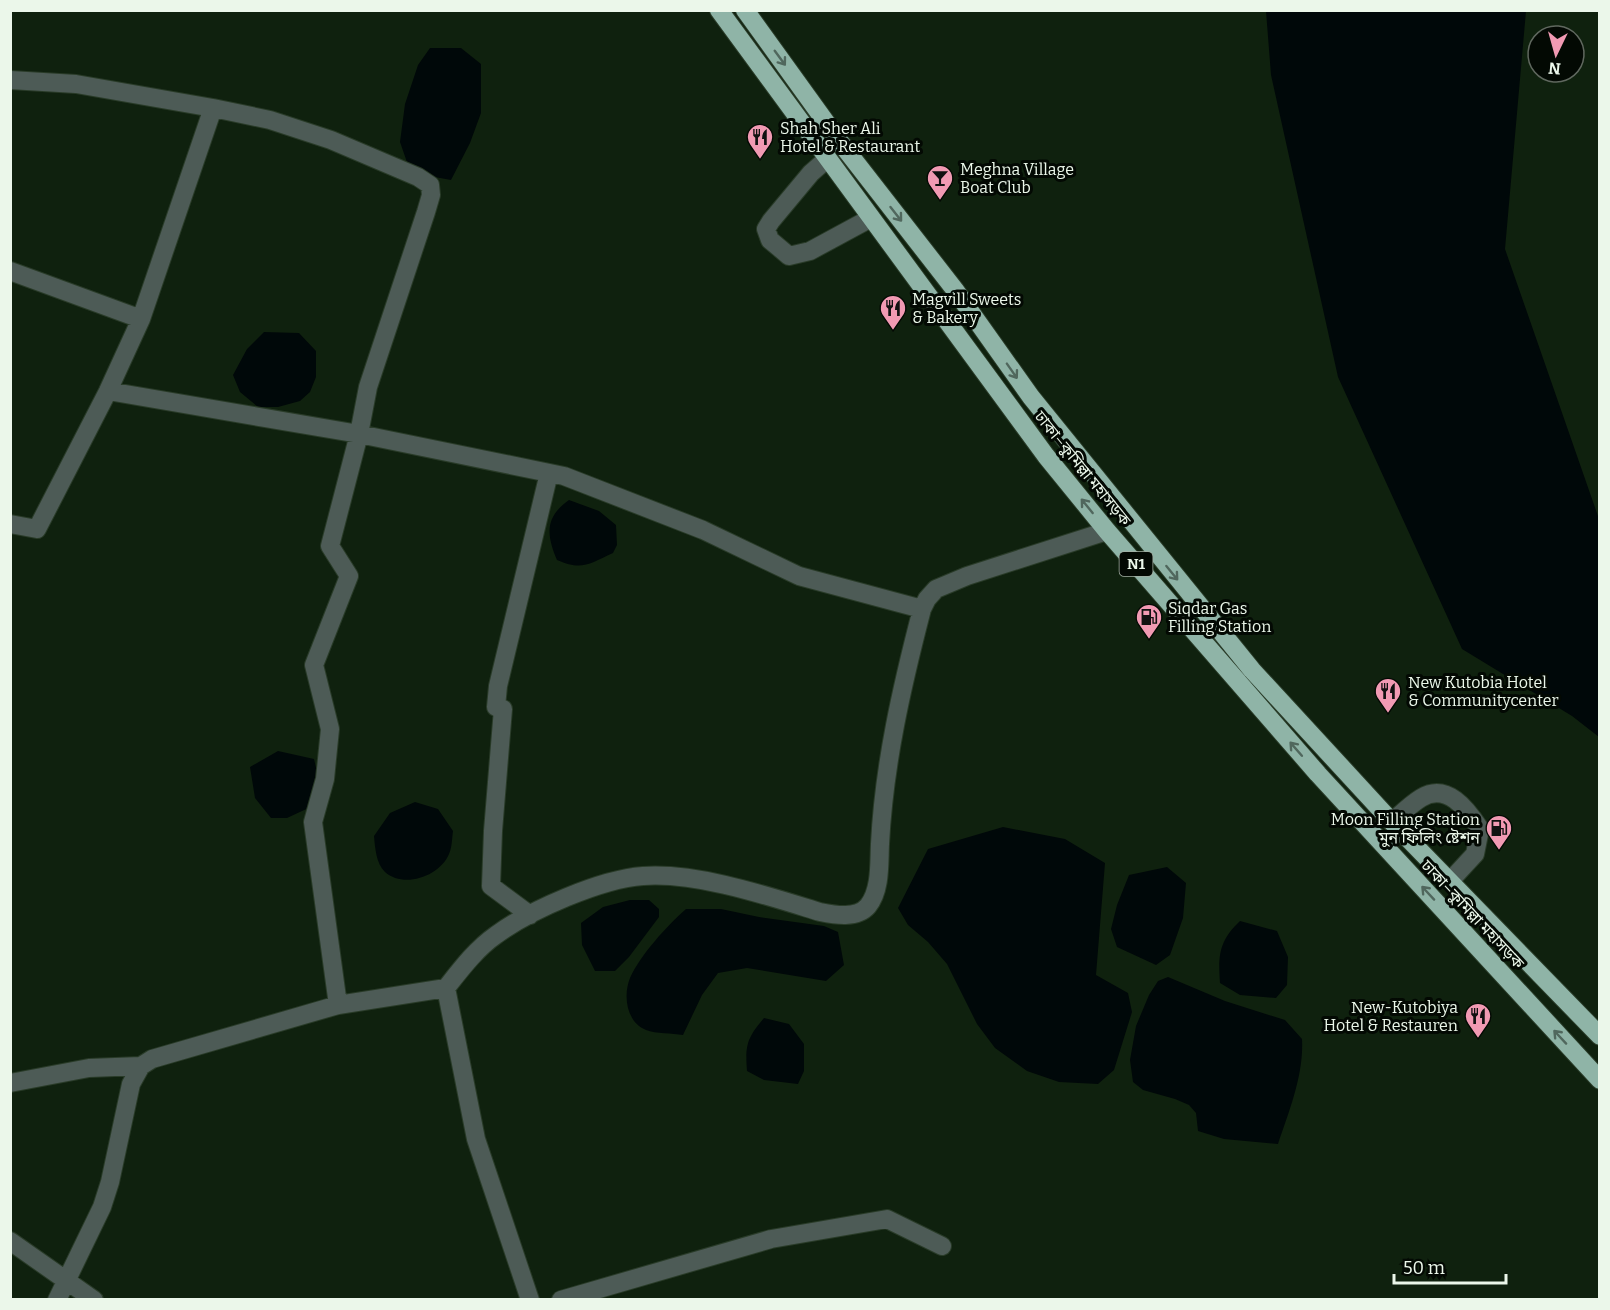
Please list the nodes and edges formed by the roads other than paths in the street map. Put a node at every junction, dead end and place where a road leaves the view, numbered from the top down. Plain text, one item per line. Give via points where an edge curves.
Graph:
1 (719, 10) edge
2 (745, 10) edge
3 (10, 80) edge
4 (213, 108) junction
5 (827, 159) junction
6 (871, 218) junction
7 (10, 271) edge
8 (141, 320) junction
9 (108, 391) junction
10 (359, 434) junction
11 (549, 473) junction
12 (10, 524) edge
13 (1107, 531) junction
14 (922, 609) junction
15 (1392, 822) junction
16 (1450, 881) junction
17 (530, 915) junction
18 (446, 988) junction
19 (338, 1005) junction
20 (1599, 1036) edge
21 (141, 1066) junction
22 (1599, 1080) edge
23 (10, 1083) edge
24 (10, 1241) edge
25 (942, 1246) dead end
26 (67, 1281) junction
27 (57, 1299) edge
28 (94, 1299) edge
29 (530, 1299) edge
30 (561, 1299) edge

1 - 5 highway, ঢাকা–কুমিল্লা মহাসড়ক / N1
2 -> 15 highway, ঢাকা–কুমিল্লা মহাসড়ক / N1 via 1031,397 1252,670
3 - 4 street via 76,84
4 - 8 street
4 - 10 street via 270,120 331,140 430,185 426,212 368,387
5 - 6 highway, ঢাকা–কুমিল্লা মহাসড়ক / N1
5 - 6 street via 771,221 766,229 770,240 789,256 810,251
13 -> 6 highway, ঢাকা–কুমিল্লা মহাসড়ক / N1 via 1046,456
7 - 8 street
8 - 9 street
9 - 10 street
9 - 12 street via 37,529
10 - 11 street
10 - 19 street via 330,546 349,576 314,665 330,729 325,779 313,822
11 - 14 street via 703,530 799,576
11 - 17 street via 496,707 503,709 491,886
13 - 14 street via 968,576 936,590
22 -> 13 highway, ঢাকা–কুমিল্লা মহাসড়ক / N1 via 1318,774
14 - 17 street via 885,781 877,881 868,906 860,913 830,914 699,879 642,876 569,895
15 - 16 highway, ঢাকা–কুমিল্লা মহাসড়ক / N1
15 - 16 street via 1422,796 1440,793 1458,800 1480,828 1475,854
16 - 20 highway, ঢাকা–কুমিল্লা মহাসড়ক / N1
17 - 18 street via 487,942
18 - 19 street
18 - 29 street via 476,1139
19 - 21 street via 162,1056
21 - 23 street via 89,1068
21 - 26 street via 127,1095 102,1208
24 - 26 street
25 - 30 street via 887,1219 771,1239
26 - 27 street
26 - 28 street

